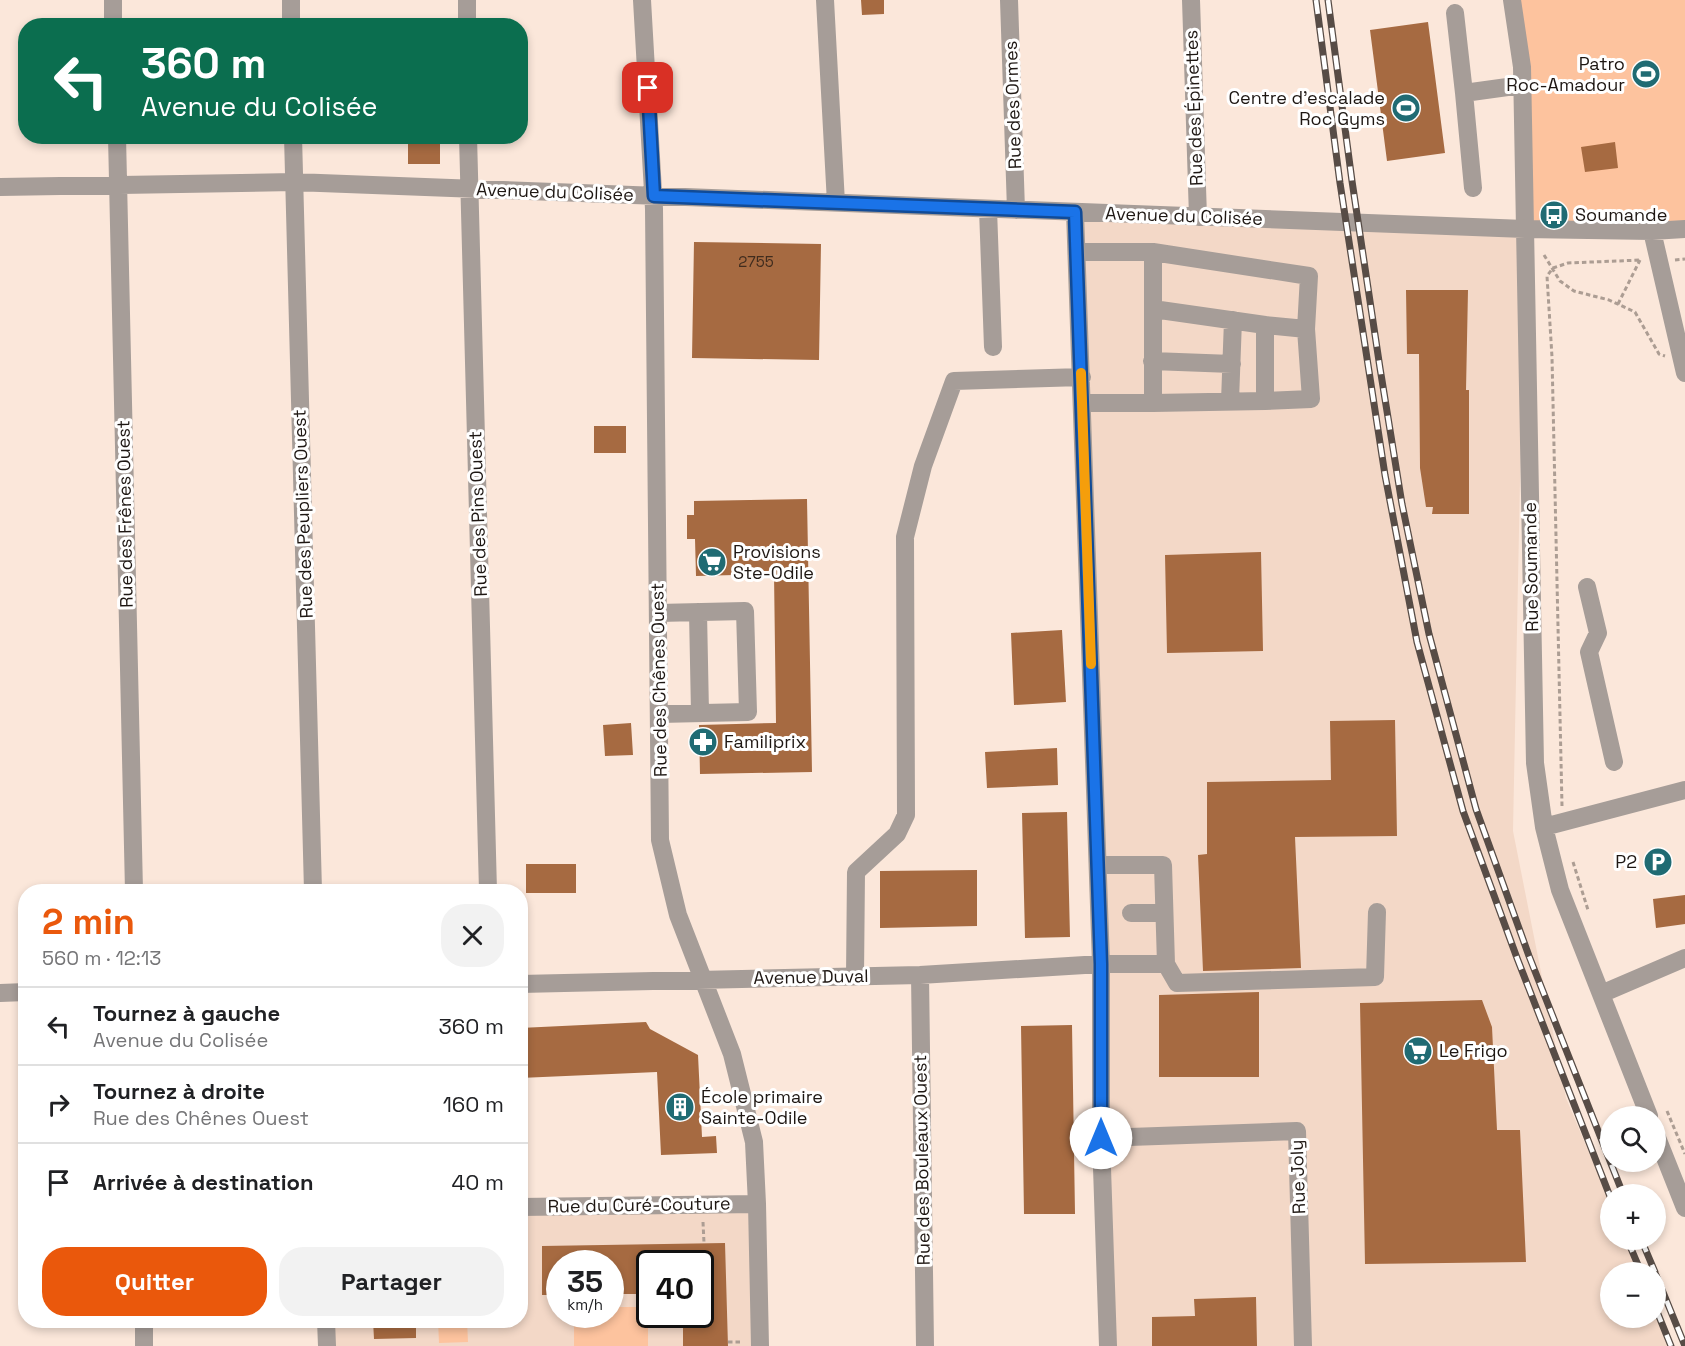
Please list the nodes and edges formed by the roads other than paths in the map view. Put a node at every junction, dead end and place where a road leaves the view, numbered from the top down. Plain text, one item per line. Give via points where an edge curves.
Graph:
1 (112, 0) edge
2 (291, 0) edge
3 (467, 0) edge
4 (642, 0) edge
5 (825, 0) edge
6 (1009, 0) edge
7 (1191, 0) edge
8 (1512, 0) edge
9 (1455, 13) dead end
10 (113, 18) edge
11 (291, 18) edge
12 (467, 18) edge
13 (1522, 85) junction
14 (1464, 93) junction
15 (117, 144) edge
16 (293, 144) edge
17 (468, 144) edge
18 (294, 182) junction
19 (118, 185) junction
20 (0, 187) edge
21 (1473, 188) dead end
22 (469, 189) junction
23 (654, 196) junction
24 (836, 203) junction
25 (988, 209) junction
26 (1016, 210) junction
27 (1075, 212) junction
28 (1198, 217) junction
29 (1525, 229) junction
30 (1685, 229) edge
31 (1652, 231) junction
32 (1077, 252) junction
33 (1153, 252) junction
34 (1153, 309) junction
35 (1233, 320) junction
36 (1265, 325) junction
37 (1306, 329) junction
38 (993, 347) dead end
39 (1152, 361) junction
40 (1232, 364) junction
41 (1683, 366) edge
42 (1082, 377) junction
43 (1265, 400) junction
44 (1230, 401) junction
45 (1082, 403) junction
46 (1153, 403) junction
47 (1587, 587) dead end
48 (698, 612) junction
49 (658, 613) junction
50 (700, 713) junction
51 (659, 714) junction
52 (1614, 762) dead end
53 (1685, 790) edge
54 (1544, 827) junction
55 (1098, 865) junction
56 (134, 884) edge
57 (313, 884) edge
58 (488, 884) edge
59 (1377, 912) dead end
60 (1131, 913) dead end
61 (1164, 913) junction
62 (1685, 958) edge
63 (1101, 964) junction
64 (1166, 964) junction
65 (920, 975) junction
66 (855, 976) junction
67 (704, 980) junction
68 (528, 984) edge
69 (18, 992) edge
70 (0, 993) edge
71 (1601, 994) junction
72 (1645, 1106) edge
73 (1101, 1138) junction
74 (1666, 1160) edge
75 (758, 1204) junction
76 (528, 1207) edge
77 (1685, 1208) edge
78 (144, 1328) edge
79 (326, 1328) edge
80 (144, 1346) edge
81 (327, 1346) edge
82 (760, 1346) edge
83 (925, 1346) edge
84 (1108, 1346) edge
85 (1303, 1346) edge

1 - 10 street
2 - 11 street
3 - 12 street
4 - 23 street, Rue des Chênes Ouest
5 - 24 street
6 - 26 street, Rue des Ormes
7 - 28 street, Rue des Épinettes
8 - 13 street, Rue Soumande
9 - 14 street
13 - 14 street
13 - 29 street, Rue Soumande
14 - 21 street
15 - 19 street, Rue des Frênes Ouest
16 - 18 street, Rue des Peupliers Ouest
17 - 22 street, Rue des Pins Ouest
18 - 19 street, Avenue du Colisée
18 - 22 street, Avenue du Colisée
18 - 57 street, Rue des Peupliers Ouest
19 - 20 street, Avenue du Colisée
19 - 56 street, Rue des Frênes Ouest
22 - 23 street, Avenue du Colisée
22 - 58 street, Rue des Pins Ouest
23 - 24 street, Avenue du Colisée
23 - 49 street, Rue des Chênes Ouest
24 - 25 street, Avenue du Colisée
25 - 26 street, Avenue du Colisée
25 - 38 street
26 - 27 street, Avenue du Colisée
27 - 28 street, Avenue du Colisée
27 - 32 street
28 - 29 street, Avenue du Colisée
29 - 31 street, Avenue du Colisée
29 - 54 street, Rue Soumande via 1535,763
30 - 31 street, Avenue du Colisée
31 - 41 street
32 - 33 street
32 - 42 street
33 - 34 street
33 - 37 street via 1309,276
34 - 35 street
34 - 39 street
35 - 36 street
35 - 40 street
36 - 37 street
36 - 43 street
37 - 43 street via 1311,399
39 - 40 street
39 - 46 street
40 - 44 street
42 - 45 street
42 - 66 street via 954,381 923,466 905,537 906,814 897,834 856,872
43 - 44 street
44 - 46 street
45 - 46 street
45 - 55 street
47 - 52 street via 1598,633 1589,652
48 - 49 street
48 - 50 street
48 - 50 street via 745,611 748,712
49 - 51 street, Rue des Chênes Ouest
50 - 51 street
51 - 67 street, Rue des Chênes Ouest via 660,840 678,915
53 - 54 street
54 - 71 street, Rue Soumande via 1560,890
55 - 61 street via 1163,865
55 - 63 street
59 - 64 street via 1375,977 1177,982
60 - 61 street
61 - 64 street
62 - 71 street
63 - 64 street, Avenue Duval
63 - 65 street, Avenue Duval
63 - 73 street
65 - 66 street, Avenue Duval
65 - 83 street, Rue des Bouleaux Ouest
66 - 67 street, Avenue Duval
67 - 68 street, Avenue Duval
67 - 75 street, Rue des Chênes Ouest via 732,1054 754,1142
69 - 70 street
71 - 72 street, Rue Soumande
73 - 84 street
73 - 85 street, Rue Joly via 1297,1131
74 - 77 street
75 - 76 street, Rue du Curé-Couture
75 - 82 street, Rue des Chênes Ouest
78 - 80 street
79 - 81 street

